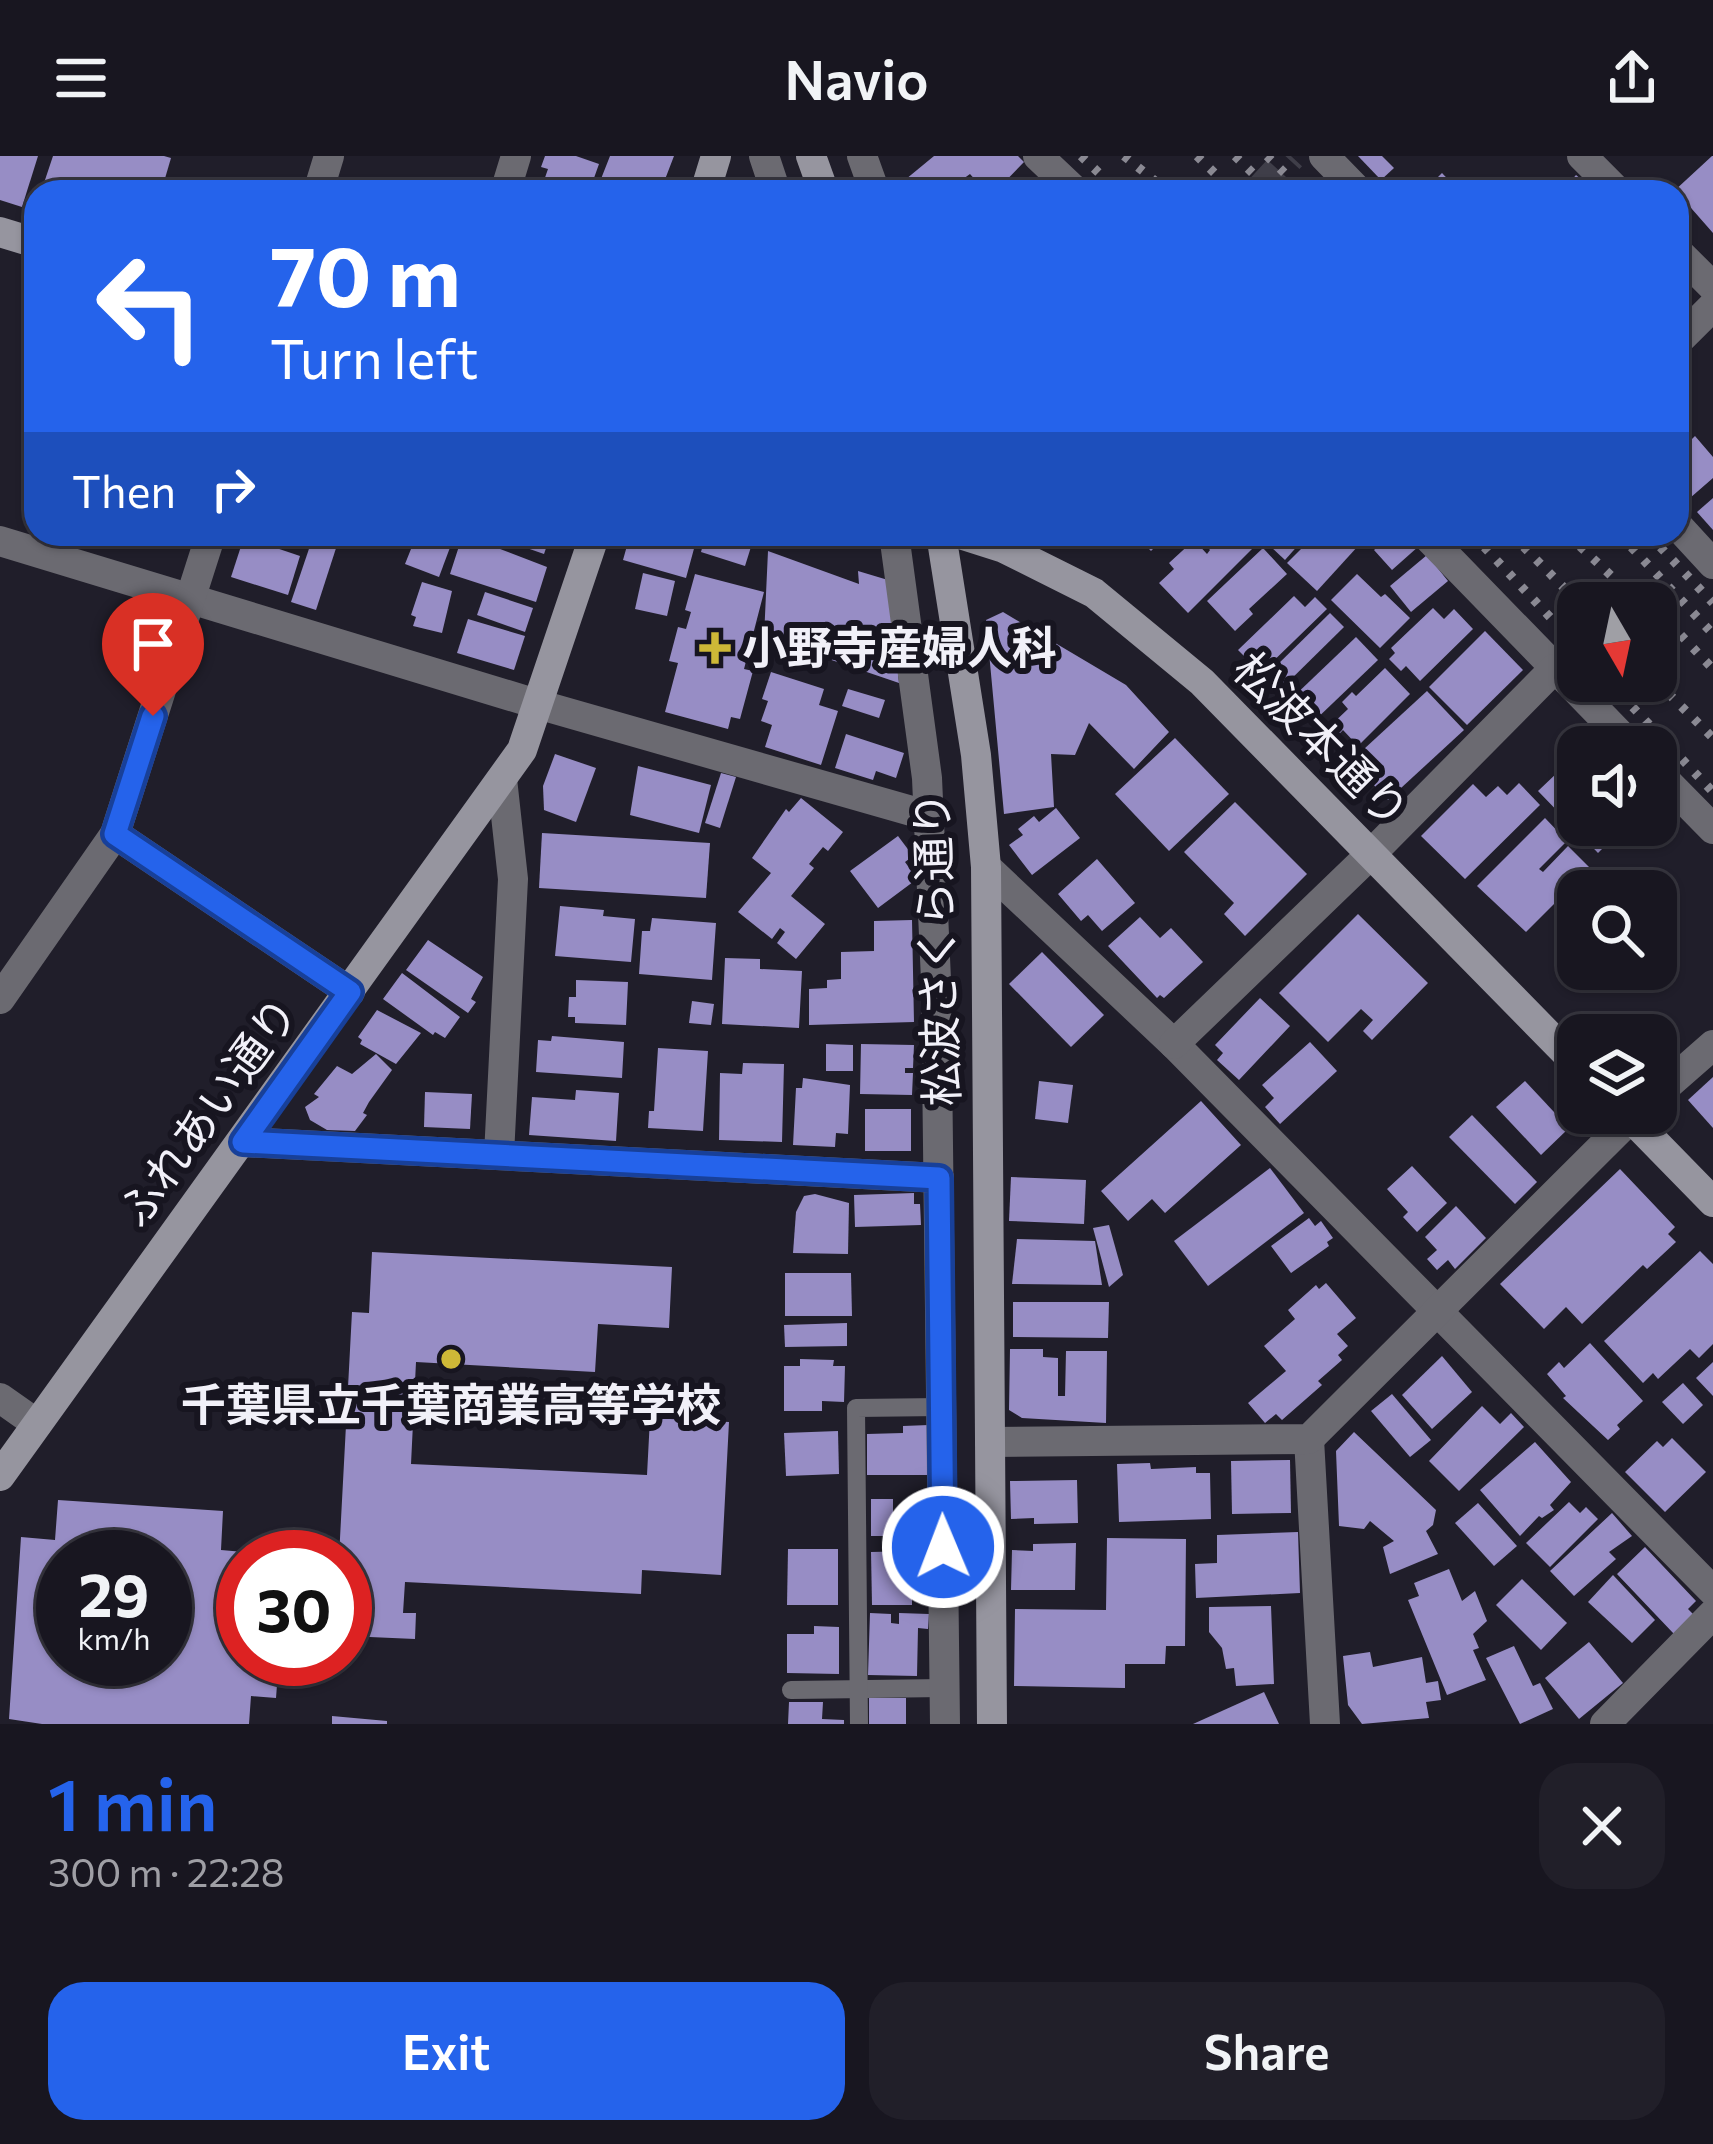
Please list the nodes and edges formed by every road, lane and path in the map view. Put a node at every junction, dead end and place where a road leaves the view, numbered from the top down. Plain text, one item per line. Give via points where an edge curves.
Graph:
1 (1038, 156) edge
2 (1324, 156) edge
3 (1582, 156) edge
4 (1063, 180) edge
5 (1347, 180) edge
6 (1606, 180) edge
7 (1689, 263) edge
8 (1713, 287) edge
9 (1713, 306) edge
10 (1689, 330) edge
11 (1689, 538) edge
12 (0, 541) edge
13 (208, 546) edge
14 (591, 546) edge
15 (895, 546) edge
16 (943, 546) edge
17 (998, 546) edge
18 (1437, 546) edge
19 (1713, 563) edge
20 (191, 599) junction
21 (1554, 668) junction
22 (537, 704) junction
23 (1611, 726) edge
24 (502, 779) junction
25 (1677, 792) edge
26 (929, 816) junction
27 (1713, 829) edge
28 (115, 834) junction
29 (1371, 854) junction
30 (986, 866) junction
31 (350, 992) junction
32 (0, 998) edge
33 (1557, 1043) edge
34 (1174, 1044) junction
35 (1713, 1046) edge
36 (1677, 1077) edge
37 (1613, 1134) edge
38 (1649, 1134) edge
39 (243, 1142) junction
40 (500, 1155) junction
41 (939, 1178) junction
42 (1713, 1202) edge
43 (1440, 1312) junction
44 (0, 1399) edge
45 (941, 1407) junction
46 (37, 1424) junction
47 (1309, 1439) junction
48 (990, 1442) junction
49 (0, 1476) edge
50 (1713, 1591) edge
51 (1713, 1614) edge
52 (944, 1688) junction
53 (858, 1689) junction
54 (791, 1690) dead end
55 (859, 1724) edge
56 (945, 1724) edge
57 (992, 1724) edge
58 (1325, 1724) edge
59 (1606, 1724) edge

1 - 4 street
2 - 5 street
3 - 6 street
7 - 8 street
9 - 10 street
11 - 19 street
12 - 20 street
13 - 20 street
14 - 22 street, ふれあい通り
15 - 26 street
16 - 30 street, 松波さくら通り
17 - 29 street, 松波本通り via 1094,593 1202,682
18 - 21 street
20 - 22 street
20 - 28 street
21 - 23 street
21 - 29 street
22 - 24 street, ふれあい通り
22 - 26 street
24 - 31 street, ふれあい通り
24 - 40 street via 513,879
25 - 27 street
26 - 41 street
28 - 31 street
28 - 32 street
29 - 33 street, 松波本通り
29 - 34 street
30 - 34 street
30 - 48 street, 松波さくら通り
31 - 39 street, ふれあい通り
34 - 43 street
35 - 36 street
37 - 43 street
38 - 42 street
39 - 40 street
39 - 46 street, ふれあい通り
40 - 41 street
41 - 45 street
43 - 47 street
43 - 50 street
44 - 46 street
45 - 52 street
45 - 53 lane via 856,1408
46 - 49 street, ふれあい通り
47 - 48 street
47 - 58 street
48 - 57 street, 松波さくら通り
51 - 59 street
52 - 53 lane
52 - 56 street
53 - 54 lane
53 - 55 lane

